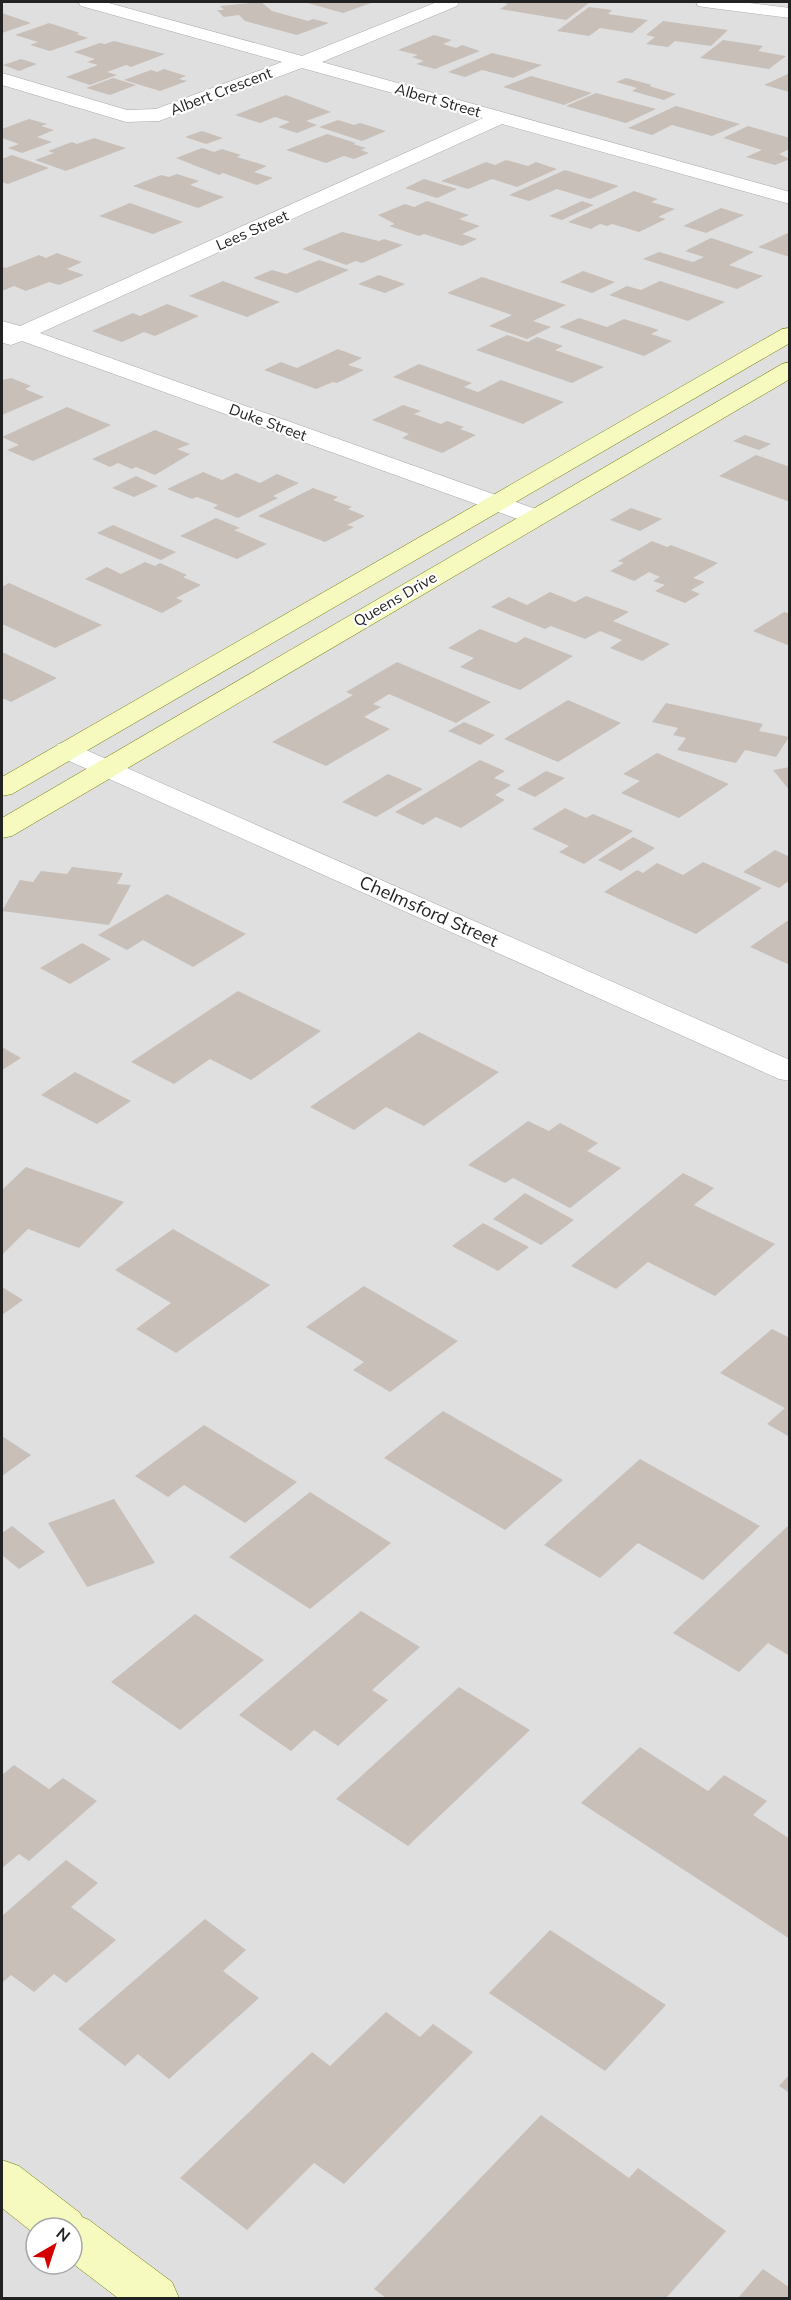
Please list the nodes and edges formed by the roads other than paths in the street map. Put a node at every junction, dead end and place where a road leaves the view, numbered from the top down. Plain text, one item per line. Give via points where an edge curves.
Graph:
1 (87, 2) edge
2 (451, 2) edge
3 (704, 2) edge
4 (789, 13) edge
5 (302, 62) junction
6 (2, 79) edge
7 (501, 117) junction
8 (789, 198) edge
9 (8, 334) edge
10 (789, 334) edge
11 (746, 359) junction
12 (788, 371) edge
13 (497, 504) junction
14 (535, 517) junction
15 (68, 750) junction
16 (108, 768) junction
17 (2, 788) edge
18 (2, 830) edge
19 (789, 1072) edge
20 (2, 2181) edge
21 (47, 2216) edge
22 (84, 2244) edge
23 (155, 2298) edge

1 - 5 street, Albert Street
2 - 5 street, Albert Crescent
3 - 4 street
5 - 6 street, Albert Crescent via 150,116 116,113
5 - 7 street, Albert Street
7 - 8 street, Albert Street
7 - 9 street, Lees Street
9 - 13 street, Duke Street
10 - 11 main road, Queens Drive
11 - 12 main road
11 - 13 main road, Queens Drive
12 - 14 main road, Queens Drive
13 - 14 street, Duke Street
13 - 15 main road, Queens Drive
14 - 16 main road, Queens Drive
15 - 16 street, Chelmsford Street
15 - 17 main road, Queens Drive
16 - 18 main road, Queens Drive
16 - 19 street, Chelmsford Street
20 - 21 main road
22 - 23 main road

